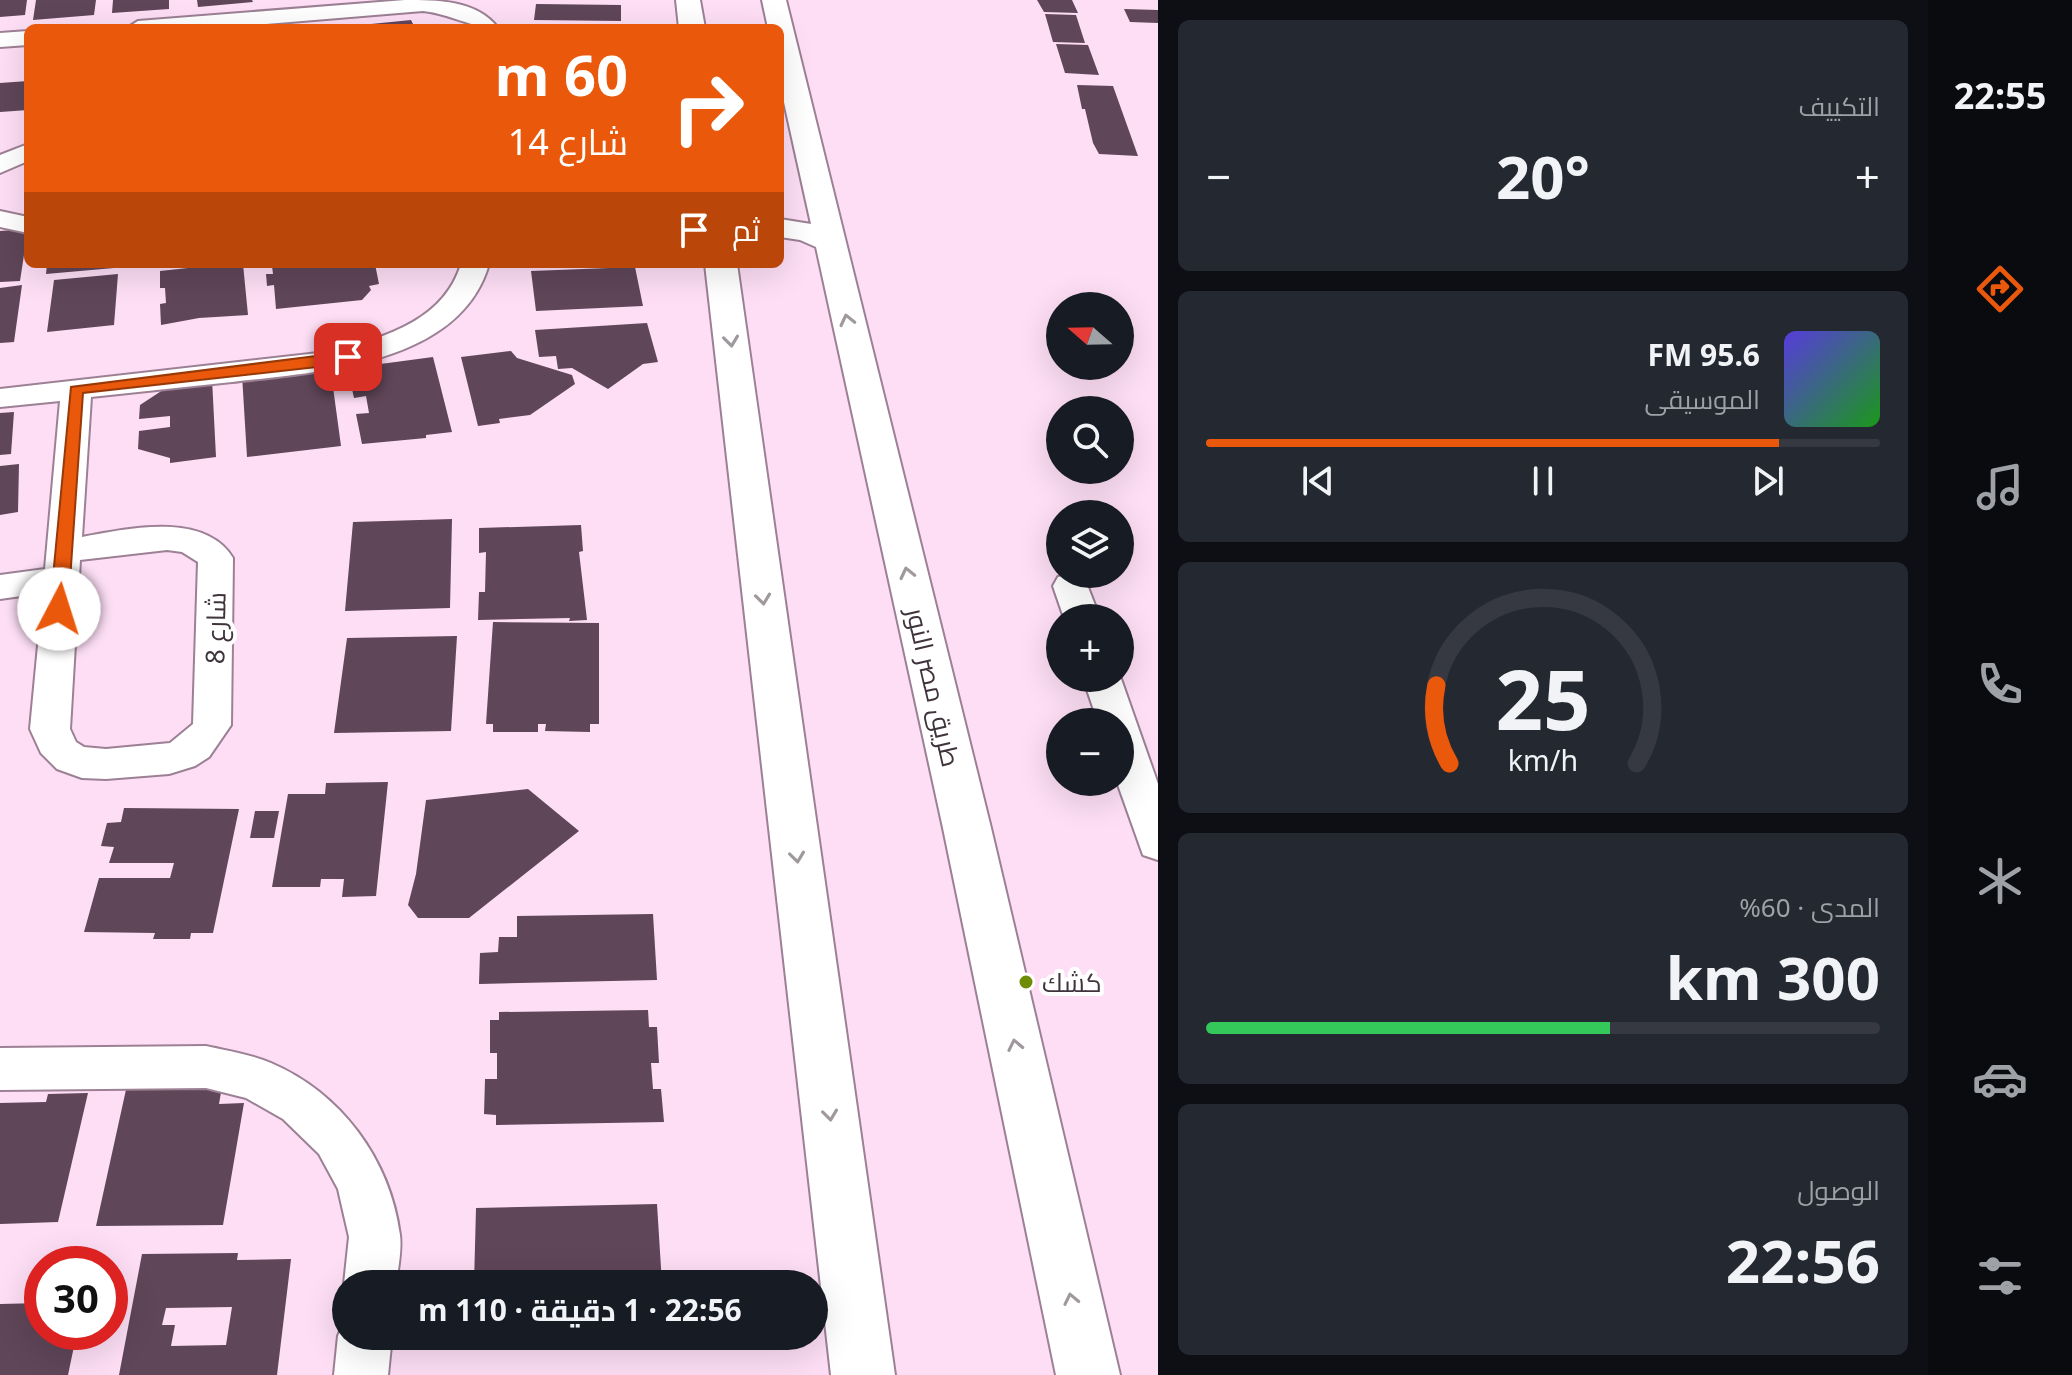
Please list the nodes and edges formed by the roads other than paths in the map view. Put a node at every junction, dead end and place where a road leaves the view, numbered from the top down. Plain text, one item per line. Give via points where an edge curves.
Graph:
1 (688, 0) edge
2 (774, 0) edge
3 (188, 24) edge
4 (483, 24) edge
5 (691, 24) edge
6 (778, 24) edge
7 (24, 38) edge
8 (0, 40) edge
9 (784, 62) edge
10 (24, 153) edge
11 (0, 165) edge
12 (784, 229) edge
13 (828, 241) junction
14 (475, 268) edge
15 (722, 268) edge
16 (76, 390) junction
17 (0, 398) edge
18 (63, 565) junction
19 (0, 587) edge
20 (1134, 772) edge
21 (1158, 843) edge
22 (0, 1069) edge
23 (371, 1270) edge
24 (364, 1350) edge
25 (361, 1375) edge
26 (863, 1375) edge
27 (1088, 1375) edge

1 - 5 street
2 - 6 street, طريق مصر النور
3 - 4 street via 423,5 461,11
7 - 8 street
9 - 13 street, طريق مصر النور via 804,186
10 - 11 street
12 - 13 street
27 -> 13 street, طريق مصر النور via 971,843
14 - 16 street via 463,293 442,316 371,351 326,362
15 -> 26 street
16 - 17 street
16 - 18 street
18 - 18 street, شارع 8 via 176,538 201,543 216,558 212,725 196,747 174,757 92,765 75,762 52,743
18 - 19 street
20 - 21 street
22 - 23 street via 206,1067 256,1079 300,1103 336,1138 361,1183 375,1237
24 - 25 street

